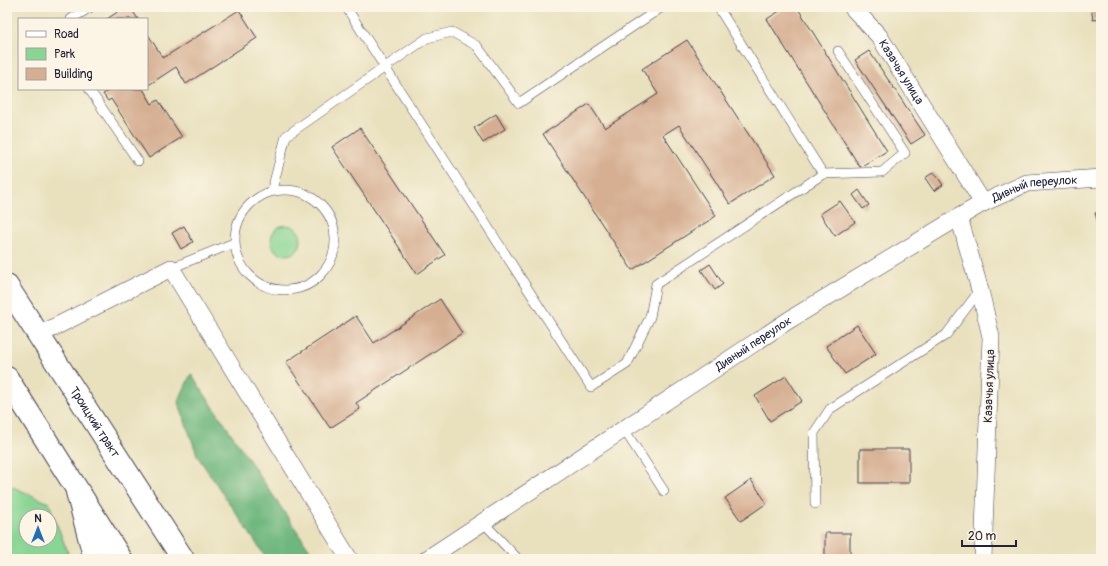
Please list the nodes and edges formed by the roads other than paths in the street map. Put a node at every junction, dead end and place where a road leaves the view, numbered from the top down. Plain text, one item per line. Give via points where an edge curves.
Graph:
1 (91, 7) edge
2 (346, 7) edge
3 (662, 7) edge
4 (718, 7) edge
5 (852, 7) edge
6 (73, 18) edge
7 (838, 51) dead end
8 (386, 67) junction
9 (90, 90) edge
10 (138, 161) dead end
11 (824, 174) junction
12 (1101, 178) edge
13 (272, 190) junction
14 (983, 203) junction
15 (959, 216) junction
16 (234, 243) junction
17 (171, 268) junction
18 (7, 286) edge
19 (980, 290) junction
20 (39, 335) junction
21 (7, 378) edge
22 (623, 428) junction
23 (76, 489) junction
24 (664, 492) dead end
25 (815, 504) dead end
26 (482, 521) junction
27 (95, 559) edge
28 (121, 559) edge
29 (183, 559) edge
30 (349, 559) edge
31 (427, 559) edge
32 (518, 559) edge
33 (983, 559) edge

1 - 6 lane
2 - 8 lane
3 - 8 lane via 519,103 477,46 452,32 427,38
4 - 11 lane
5 - 14 street, Казачья улица via 879,36
7 - 11 lane via 905,153 882,172
8 - 11 lane via 591,387 627,364 650,318 656,284
8 - 13 lane via 286,136
9 - 10 lane
12 - 14 street, Дивный переулок via 1027,183
13 - 16 lane via 256,198 244,210 236,226
13 - 16 lane via 290,189 307,194 322,204 332,219 336,236 334,254 326,270 313,282 297,289 279,290 262,285 248,274 238,260
14 - 15 street, Дивный переулок
15 - 19 street, Казачья улица
15 - 22 street, Дивный переулок via 789,320
16 - 17 lane
17 - 20 street
17 - 30 street
18 - 20 main road, Троицкий тракт
19 - 25 lane via 946,335 830,409 814,433
19 - 33 street, Казачья улица via 991,337
20 - 29 main road, Троицкий тракт
21 - 23 main road
22 - 24 lane
22 - 26 street, Дивный переулок
23 - 27 main road
23 - 28 main road
26 - 31 street, Дивный переулок
26 - 32 lane

